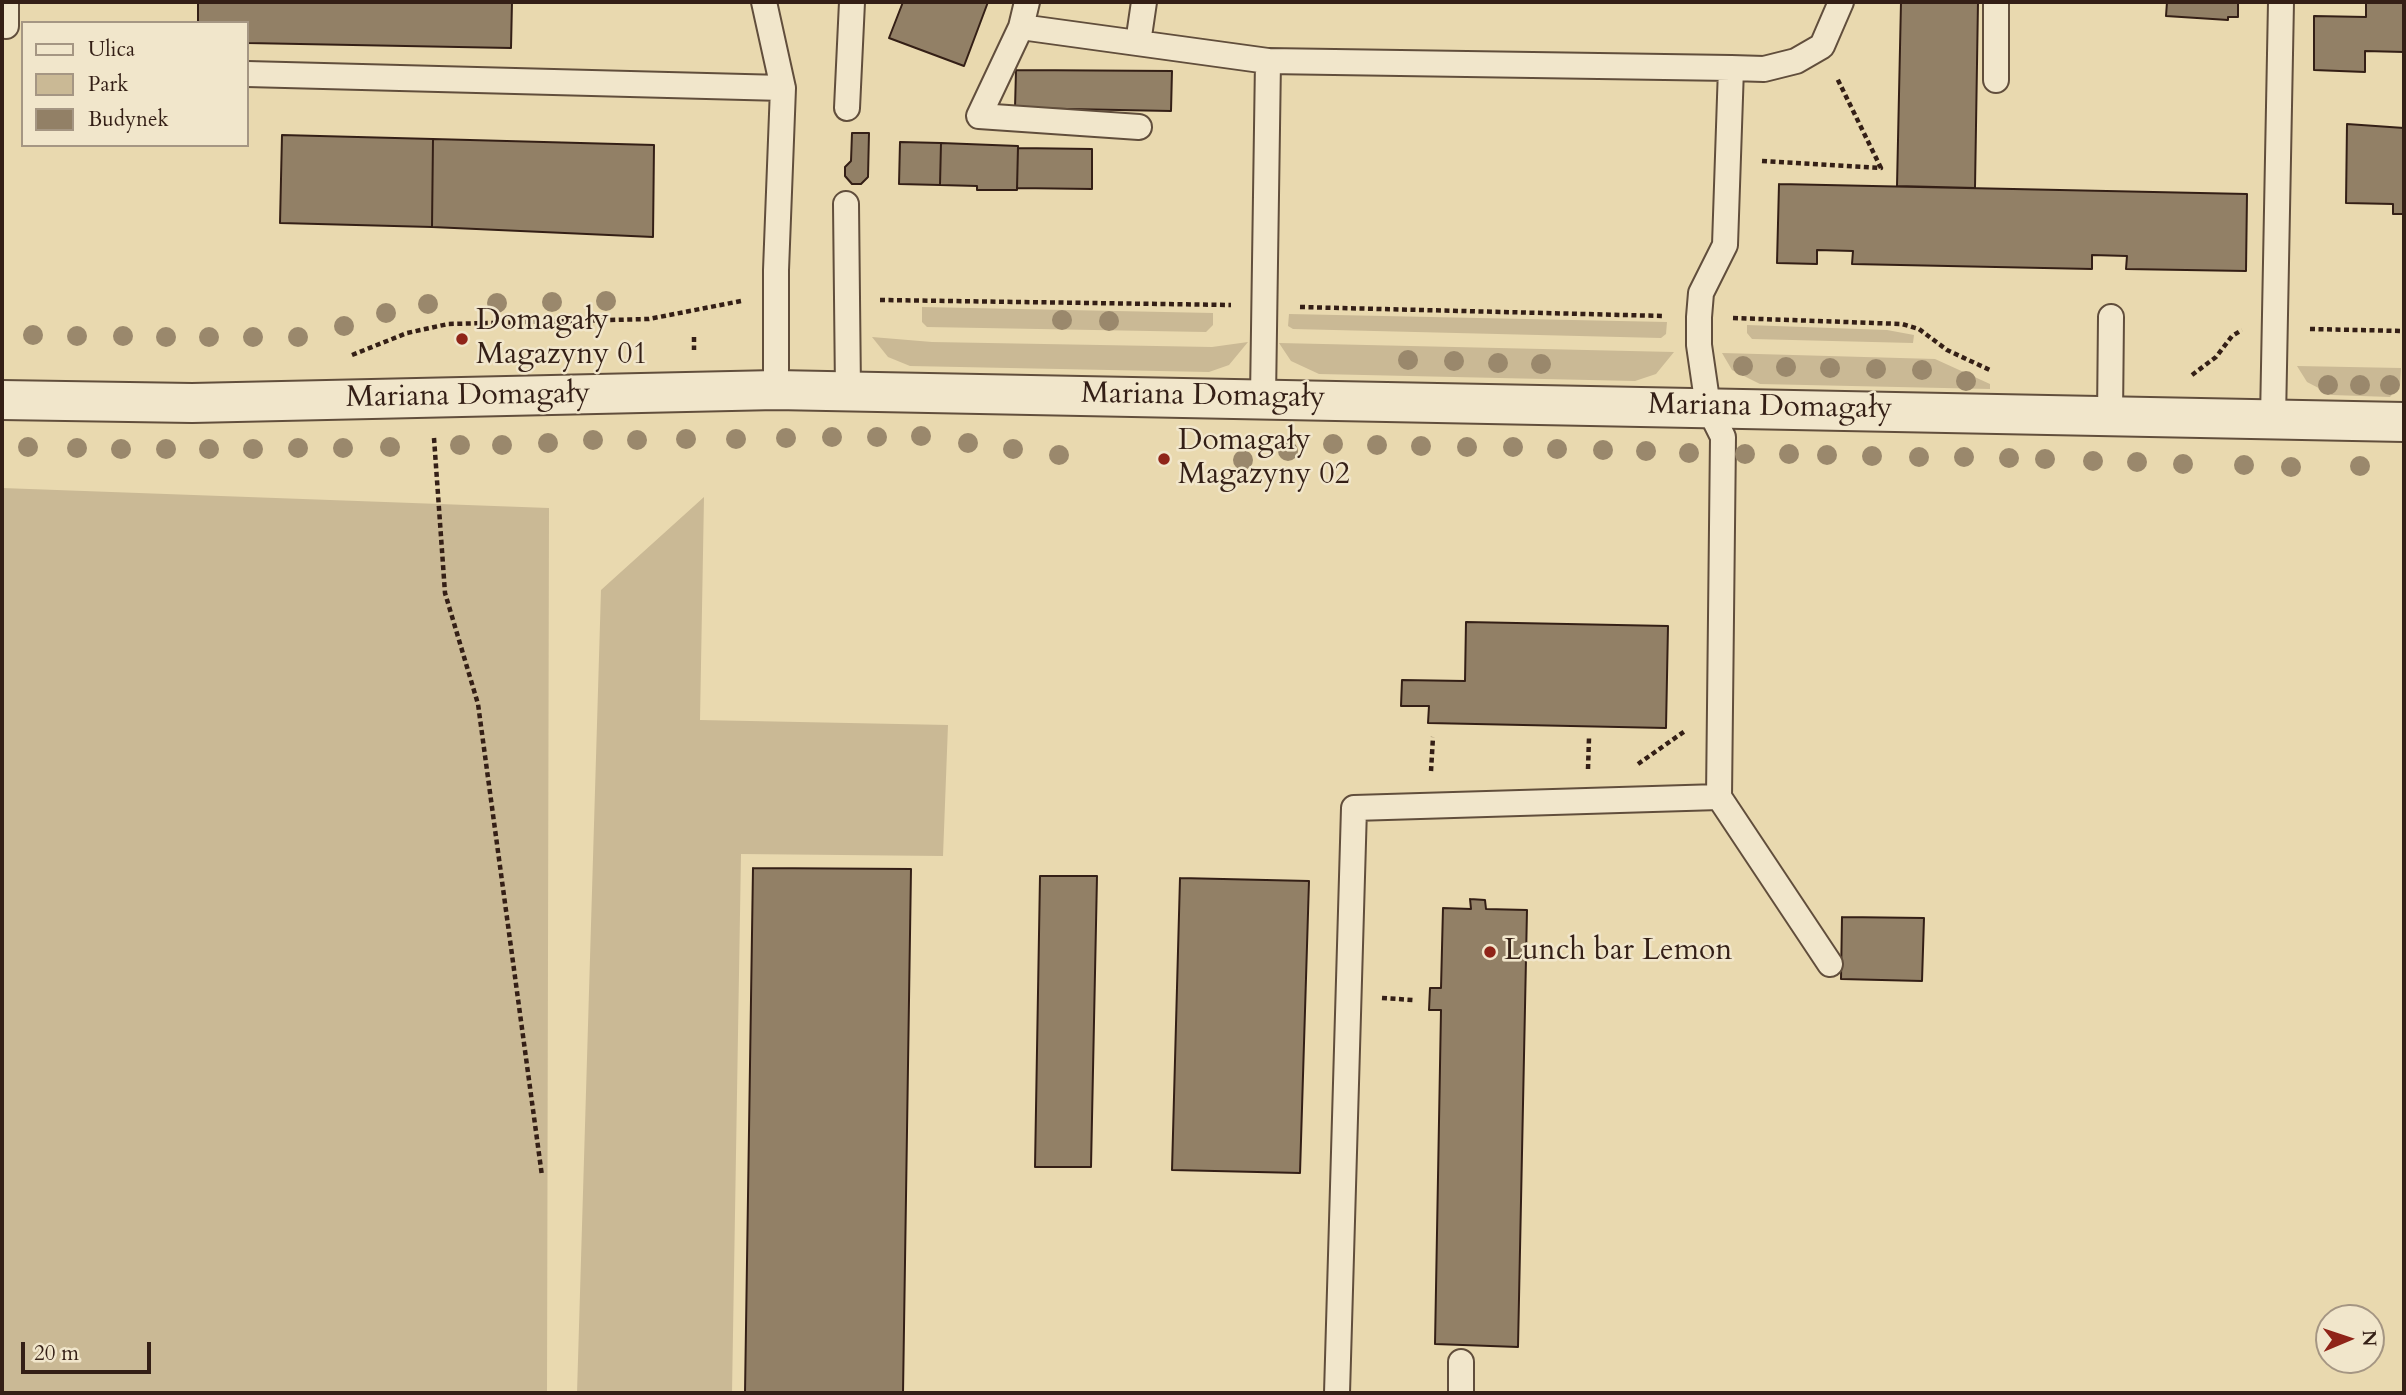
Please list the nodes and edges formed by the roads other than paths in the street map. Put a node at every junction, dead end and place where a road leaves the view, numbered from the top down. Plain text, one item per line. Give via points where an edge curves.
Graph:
1 (6, 2) edge
2 (764, 2) edge
3 (852, 2) edge
4 (1027, 2) edge
5 (1144, 2) edge
6 (1842, 2) edge
7 (1996, 2) edge
8 (2281, 2) edge
9 (6, 26) dead end
10 (1021, 27) junction
11 (1138, 43) junction
12 (1268, 61) junction
13 (1731, 68) junction
14 (248, 74) edge
15 (1996, 80) dead end
16 (783, 88) junction
17 (847, 108) dead end
18 (1139, 127) dead end
19 (846, 204) dead end
20 (2111, 317) dead end
21 (776, 390) junction
22 (848, 391) junction
23 (1263, 397) junction
24 (2, 400) edge
25 (1708, 407) junction
26 (2110, 416) junction
27 (2273, 419) junction
28 (2404, 422) edge
29 (1719, 797) junction
30 (1830, 964) dead end
31 (1461, 1362) dead end
32 (1337, 1393) edge
33 (1461, 1393) edge

1 - 9 lane
2 - 16 lane
3 - 17 lane
4 - 10 lane
5 - 11 lane
6 - 13 lane via 1822,46 1796,61 1764,69
7 - 15 lane
8 - 27 lane
10 - 11 lane
10 - 18 lane via 979,116
11 - 12 lane
12 - 13 lane
12 - 23 lane
13 - 25 lane via 1725,245 1701,293 1699,345
14 - 16 lane
16 - 21 lane
19 - 22 lane
20 - 26 lane
21 - 22 street, Mariana Domagały
21 - 24 street, Mariana Domagały via 192,403
22 - 23 street, Mariana Domagały
23 - 25 street, Mariana Domagały
25 - 26 street, Mariana Domagały
25 - 29 lane via 1723,437
26 - 27 street, Mariana Domagały
27 - 28 street, Mariana Domagały
29 - 30 lane
29 - 32 lane via 1354,808
31 - 33 lane

